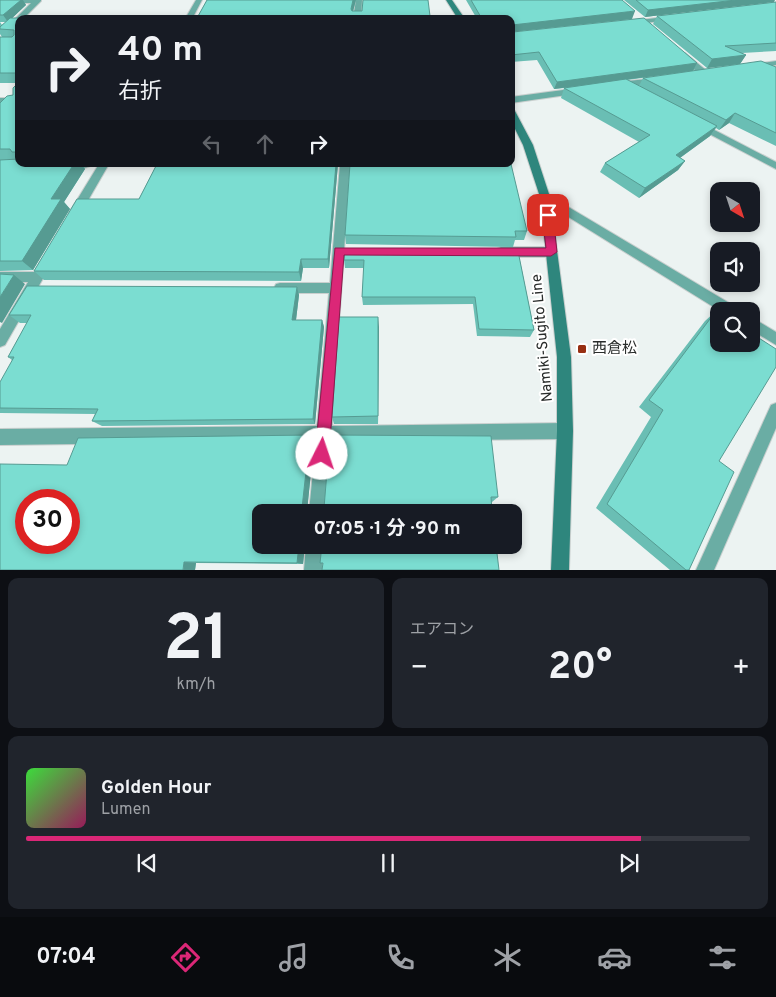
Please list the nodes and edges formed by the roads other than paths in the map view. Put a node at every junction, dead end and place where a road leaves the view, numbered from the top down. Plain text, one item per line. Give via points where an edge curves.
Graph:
1 (38, 0) edge
2 (199, 0) edge
3 (359, 0) edge
4 (449, 0) edge
5 (0, 1) edge
6 (23, 15) edge
7 (190, 15) edge
8 (357, 15) edge
9 (459, 15) edge
10 (681, 17) edge
11 (640, 19) junction
12 (15, 23) edge
13 (624, 24) edge
14 (12, 26) edge
15 (651, 28) edge
16 (674, 47) edge
17 (776, 63) edge
18 (749, 67) edge
19 (704, 73) edge
20 (668, 78) edge
21 (623, 84) junction
22 (605, 87) edge
23 (586, 89) edge
24 (640, 93) edge
25 (515, 99) edge
26 (15, 101) edge
27 (2, 103) edge
28 (515, 119) edge
29 (691, 121) edge
30 (776, 166) edge
31 (102, 167) edge
32 (345, 167) edge
33 (546, 197) junction
34 (71, 220) edge
35 (493, 252) edge
36 (551, 252) junction
37 (52, 253) edge
38 (0, 277) edge
39 (35, 282) junction
40 (52, 287) edge
41 (267, 288) edge
42 (335, 288) junction
43 (717, 302) edge
44 (760, 329) edge
45 (776, 339) edge
46 (0, 341) edge
47 (776, 410) edge
48 (565, 431) junction
49 (324, 434) junction
50 (0, 437) edge
51 (319, 504) edge
52 (314, 554) edge
53 (313, 570) edge
54 (560, 570) edge
55 (706, 570) edge

1 - 5 street
1 - 6 street
2 - 7 street
3 - 8 street
4 - 9 main road
10 - 11 street
11 - 13 street
11 - 15 street
12 - 14 street
16 - 19 street
17 - 18 street
20 - 21 street
21 - 22 street
21 - 24 street
23 - 25 street
26 - 27 street
28 - 33 main road, Namiki-Sugito Line
29 - 30 street
31 - 34 street
32 - 42 street via 343,251
33 - 36 main road, Namiki-Sugito Line
33 - 43 street
35 - 36 street
36 - 48 main road, Namiki-Sugito Line via 564,357
37 - 39 street
38 - 39 street
39 - 40 street
39 - 46 street
41 - 42 street
42 - 49 street
44 - 45 street
47 - 55 street
48 - 49 street
48 - 54 main road, Namiki-Sugito Line
49 - 50 street
49 - 51 street
52 - 53 street

